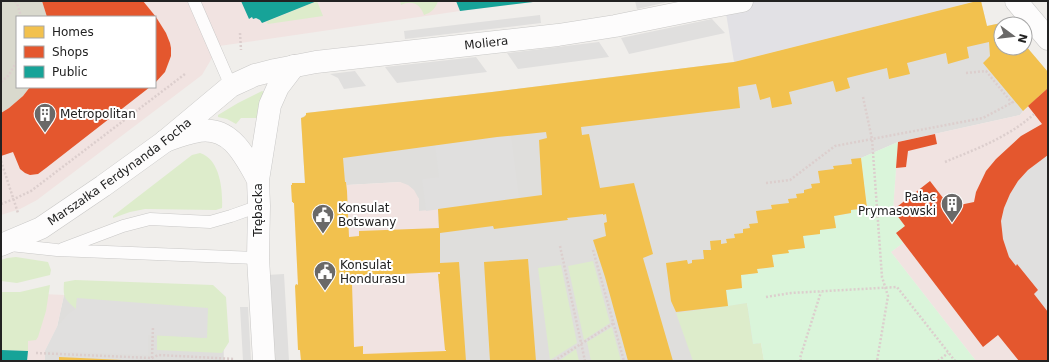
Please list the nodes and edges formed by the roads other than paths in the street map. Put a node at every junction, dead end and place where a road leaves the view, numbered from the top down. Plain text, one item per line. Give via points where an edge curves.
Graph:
1 (194, 1) edge
2 (742, 1) edge
3 (1016, 1) edge
4 (1048, 39) edge
5 (294, 66) junction
6 (231, 86) junction
7 (164, 142) junction
8 (258, 180) junction
9 (259, 206) junction
10 (2, 245) edge
11 (57, 250) junction
12 (258, 258) junction
13 (264, 361) edge

1 - 6 lane
2 - 5 street, Moliera via 558,35
3 - 4 street
5 - 6 street, Moliera via 255,76
5 - 8 street, Trębacka via 278,87 270,105
6 - 7 street, Marszałka Ferdynanda Focha
7 - 8 street via 195,131 209,130 221,133 231,139 245,156
7 - 10 street, Marszałka Ferdynanda Focha via 41,228
8 - 9 street, Trębacka
9 - 11 lane via 210,222 150,219
9 - 12 street, Trębacka
10 - 11 lane
11 - 12 lane
12 - 13 street, Trębacka

